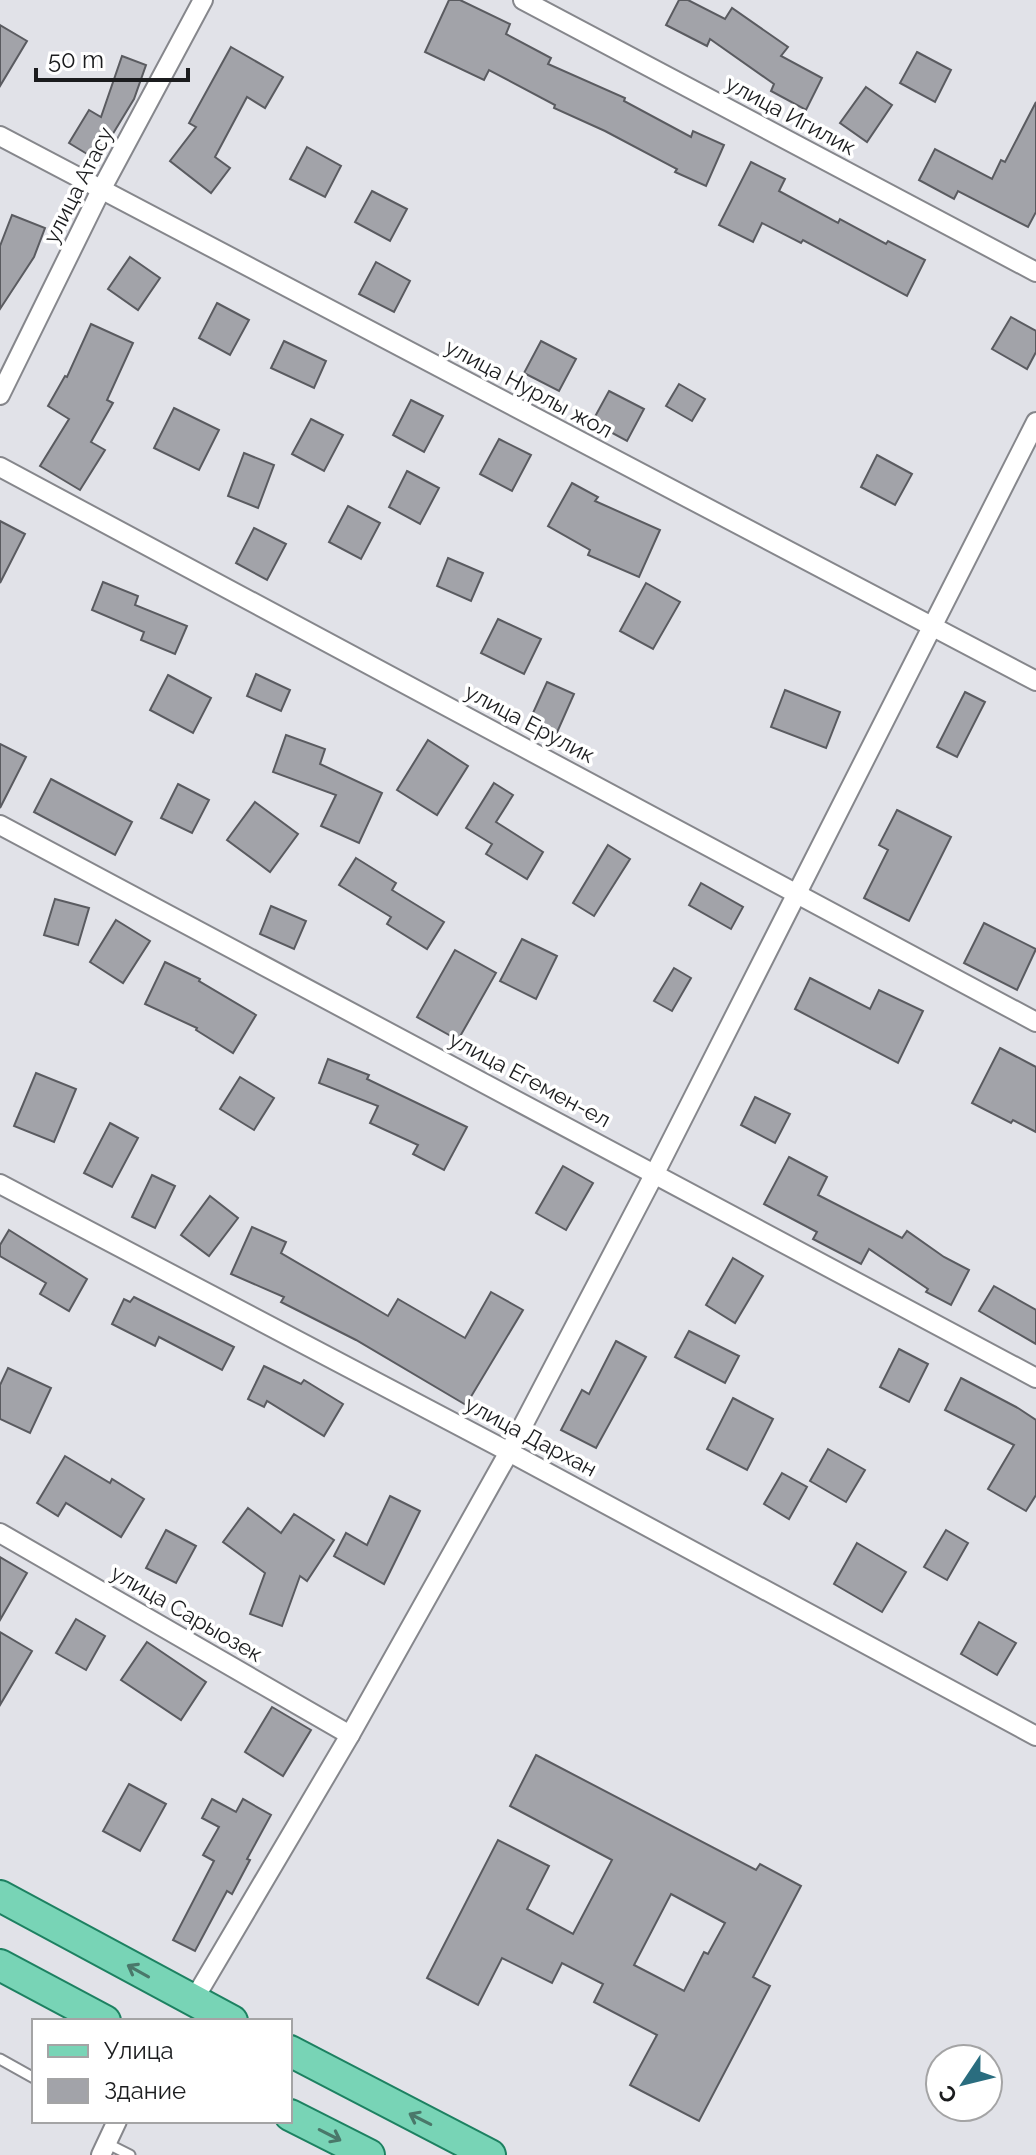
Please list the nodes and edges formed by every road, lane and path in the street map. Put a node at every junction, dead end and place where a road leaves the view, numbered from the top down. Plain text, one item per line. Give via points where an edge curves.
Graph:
1 (203, 0) edge
2 (523, 0) edge
3 (0, 136) edge
4 (101, 190) junction
5 (1036, 272) edge
6 (0, 395) edge
7 (1036, 422) edge
8 (0, 467) edge
9 (934, 627) junction
10 (1036, 681) edge
11 (0, 825) edge
12 (797, 893) junction
13 (1036, 1022) edge
14 (655, 1173) junction
15 (0, 1184) edge
16 (1036, 1378) edge
17 (509, 1452) junction
18 (0, 1533) edge
19 (350, 1735) junction
20 (1036, 1736) edge
21 (0, 1896) edge
22 (0, 1965) edge
23 (193, 2001) junction
24 (101, 2019) edge
25 (228, 2019) edge
26 (292, 2052) edge
27 (0, 2059) edge
28 (32, 2077) edge
29 (292, 2116) edge
30 (114, 2123) edge
31 (104, 2149) edge
32 (130, 2155) edge
33 (369, 2155) edge
34 (490, 2155) edge

1 - 4 street, улица Атасу
2 - 5 street, улица Игилик
3 - 4 street, улица Нурлы жол
4 - 6 street, улица Атасу
4 - 9 street, улица Нурлы жол
7 - 9 street
8 - 12 street, улица Ерулик
9 - 10 street, улица Нурлы жол
9 - 12 street
11 - 14 street, улица Егемен-ел
12 - 13 street, улица Ерулик
12 - 14 street
14 - 16 street, улица Егемен-ел
14 - 17 street
15 - 17 street, улица Дархан
17 - 19 street
17 - 20 street, улица Дархан
18 - 19 street, улица Сарыозек
19 - 23 street
23 -> 21 main road
22 - 24 main road
23 - 25 main road
34 -> 26 main road
27 - 28 lane
29 -> 33 main road
30 - 31 street
31 - 32 lane

